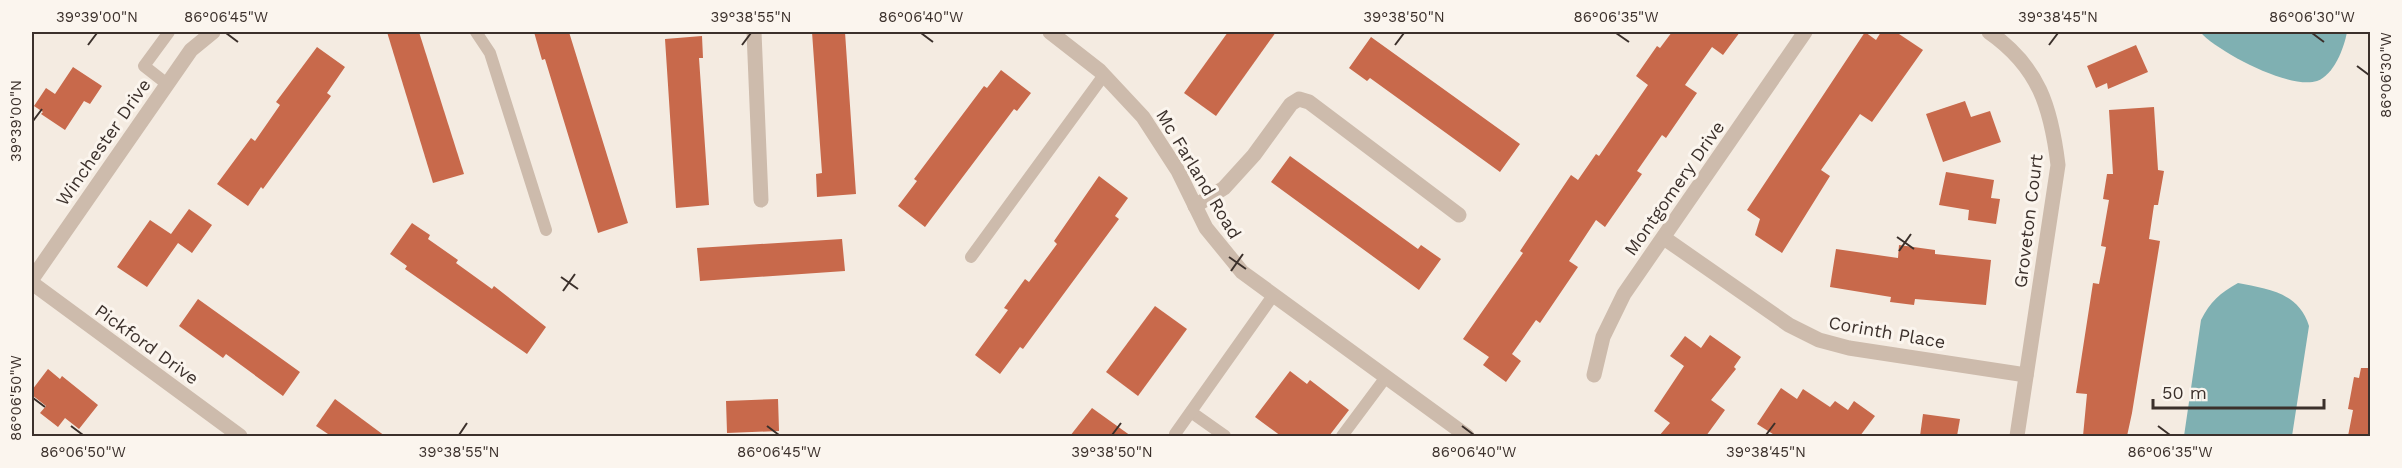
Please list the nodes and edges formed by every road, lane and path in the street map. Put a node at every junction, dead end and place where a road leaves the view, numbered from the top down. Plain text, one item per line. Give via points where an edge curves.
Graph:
1 (168, 32) edge
2 (213, 32) edge
3 (476, 32) edge
4 (754, 32) edge
5 (1050, 32) edge
6 (1805, 32) edge
7 (1989, 32) edge
8 (1104, 75) junction
9 (167, 84) junction
10 (761, 200) dead end
11 (1195, 206) junction
12 (1459, 215) dead end
13 (546, 230) dead end
14 (1664, 238) junction
15 (971, 257) dead end
16 (32, 281) edge
17 (1272, 297) junction
18 (1594, 375) dead end
19 (2026, 375) junction
20 (1386, 377) junction
21 (1191, 412) junction
22 (1175, 434) dead end
23 (240, 436) edge
24 (1225, 436) edge
25 (1342, 436) edge
26 (1467, 436) edge
27 (2017, 436) edge

1 - 9 lane via 144,66
2 - 9 street, Winchester Drive via 191,50
3 - 13 lane via 490,53
4 - 10 street
5 - 8 street, Mc Farland Road
6 - 14 street, Montgomery Drive
7 - 19 street, Groveton Court via 2018,57 2034,79 2056,138 2056,178
8 - 11 street, Mc Farland Road via 1155,135
8 - 15 lane
9 - 16 street, Winchester Drive
11 - 12 street via 1224,188 1254,155 1290,104 1299,99
11 - 17 street, Mc Farland Road via 1206,228 1233,263
14 - 18 street, Montgomery Drive via 1614,314
14 - 19 street, Corinth Place via 1790,325 1819,340
16 - 23 street, Pickford Drive
17 - 20 street, Mc Farland Road
17 - 21 lane
19 - 27 street, Groveton Court
20 - 25 lane
20 - 26 street, Mc Farland Road
21 - 22 lane
21 - 24 lane

